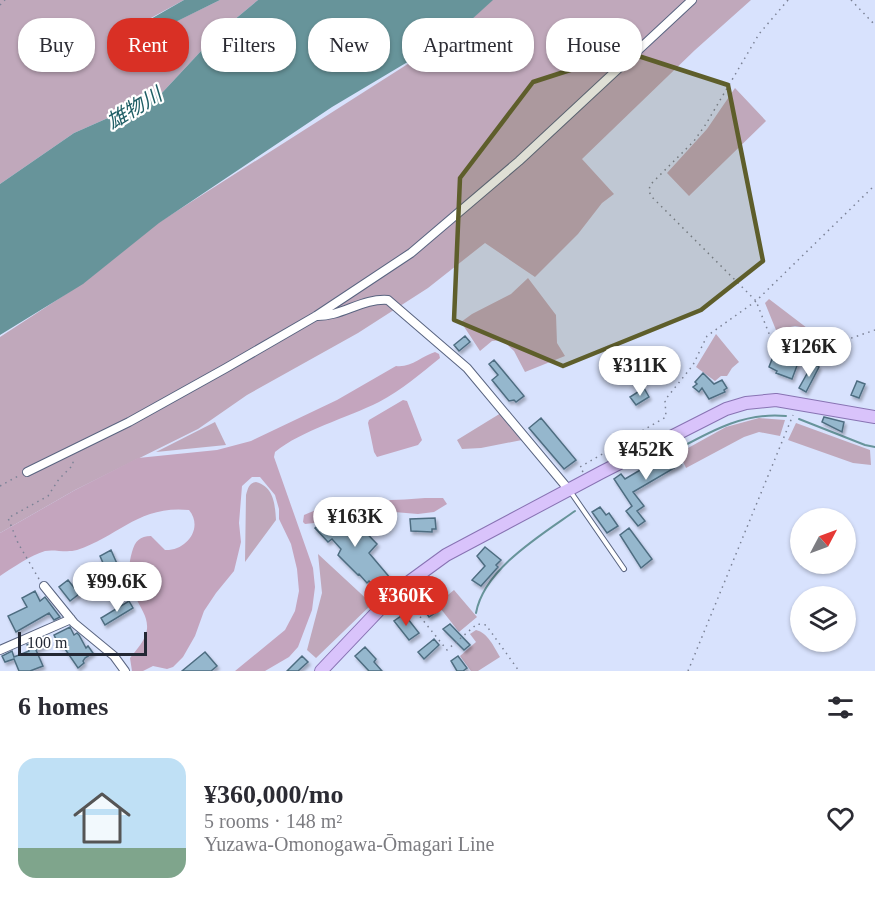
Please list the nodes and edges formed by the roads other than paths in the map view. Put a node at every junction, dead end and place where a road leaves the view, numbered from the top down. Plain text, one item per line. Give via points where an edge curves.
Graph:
1 (692, 0) edge
2 (316, 316) junction
3 (875, 417) edge
4 (27, 472) road end
5 (569, 490) junction
6 (624, 569) dead end
7 (44, 586) road end
8 (71, 619) junction
9 (0, 650) edge
10 (125, 671) edge
11 (321, 671) edge

1 - 2 street via 519,161 411,253
2 - 4 street via 180,394
2 - 5 street via 328,317 364,303 388,300 467,368
3 - 5 main road via 798,403 760,401 726,409
5 - 6 lane
5 - 11 main road via 446,555 398,590
7 - 8 street
8 - 9 street
8 - 10 street via 114,656

